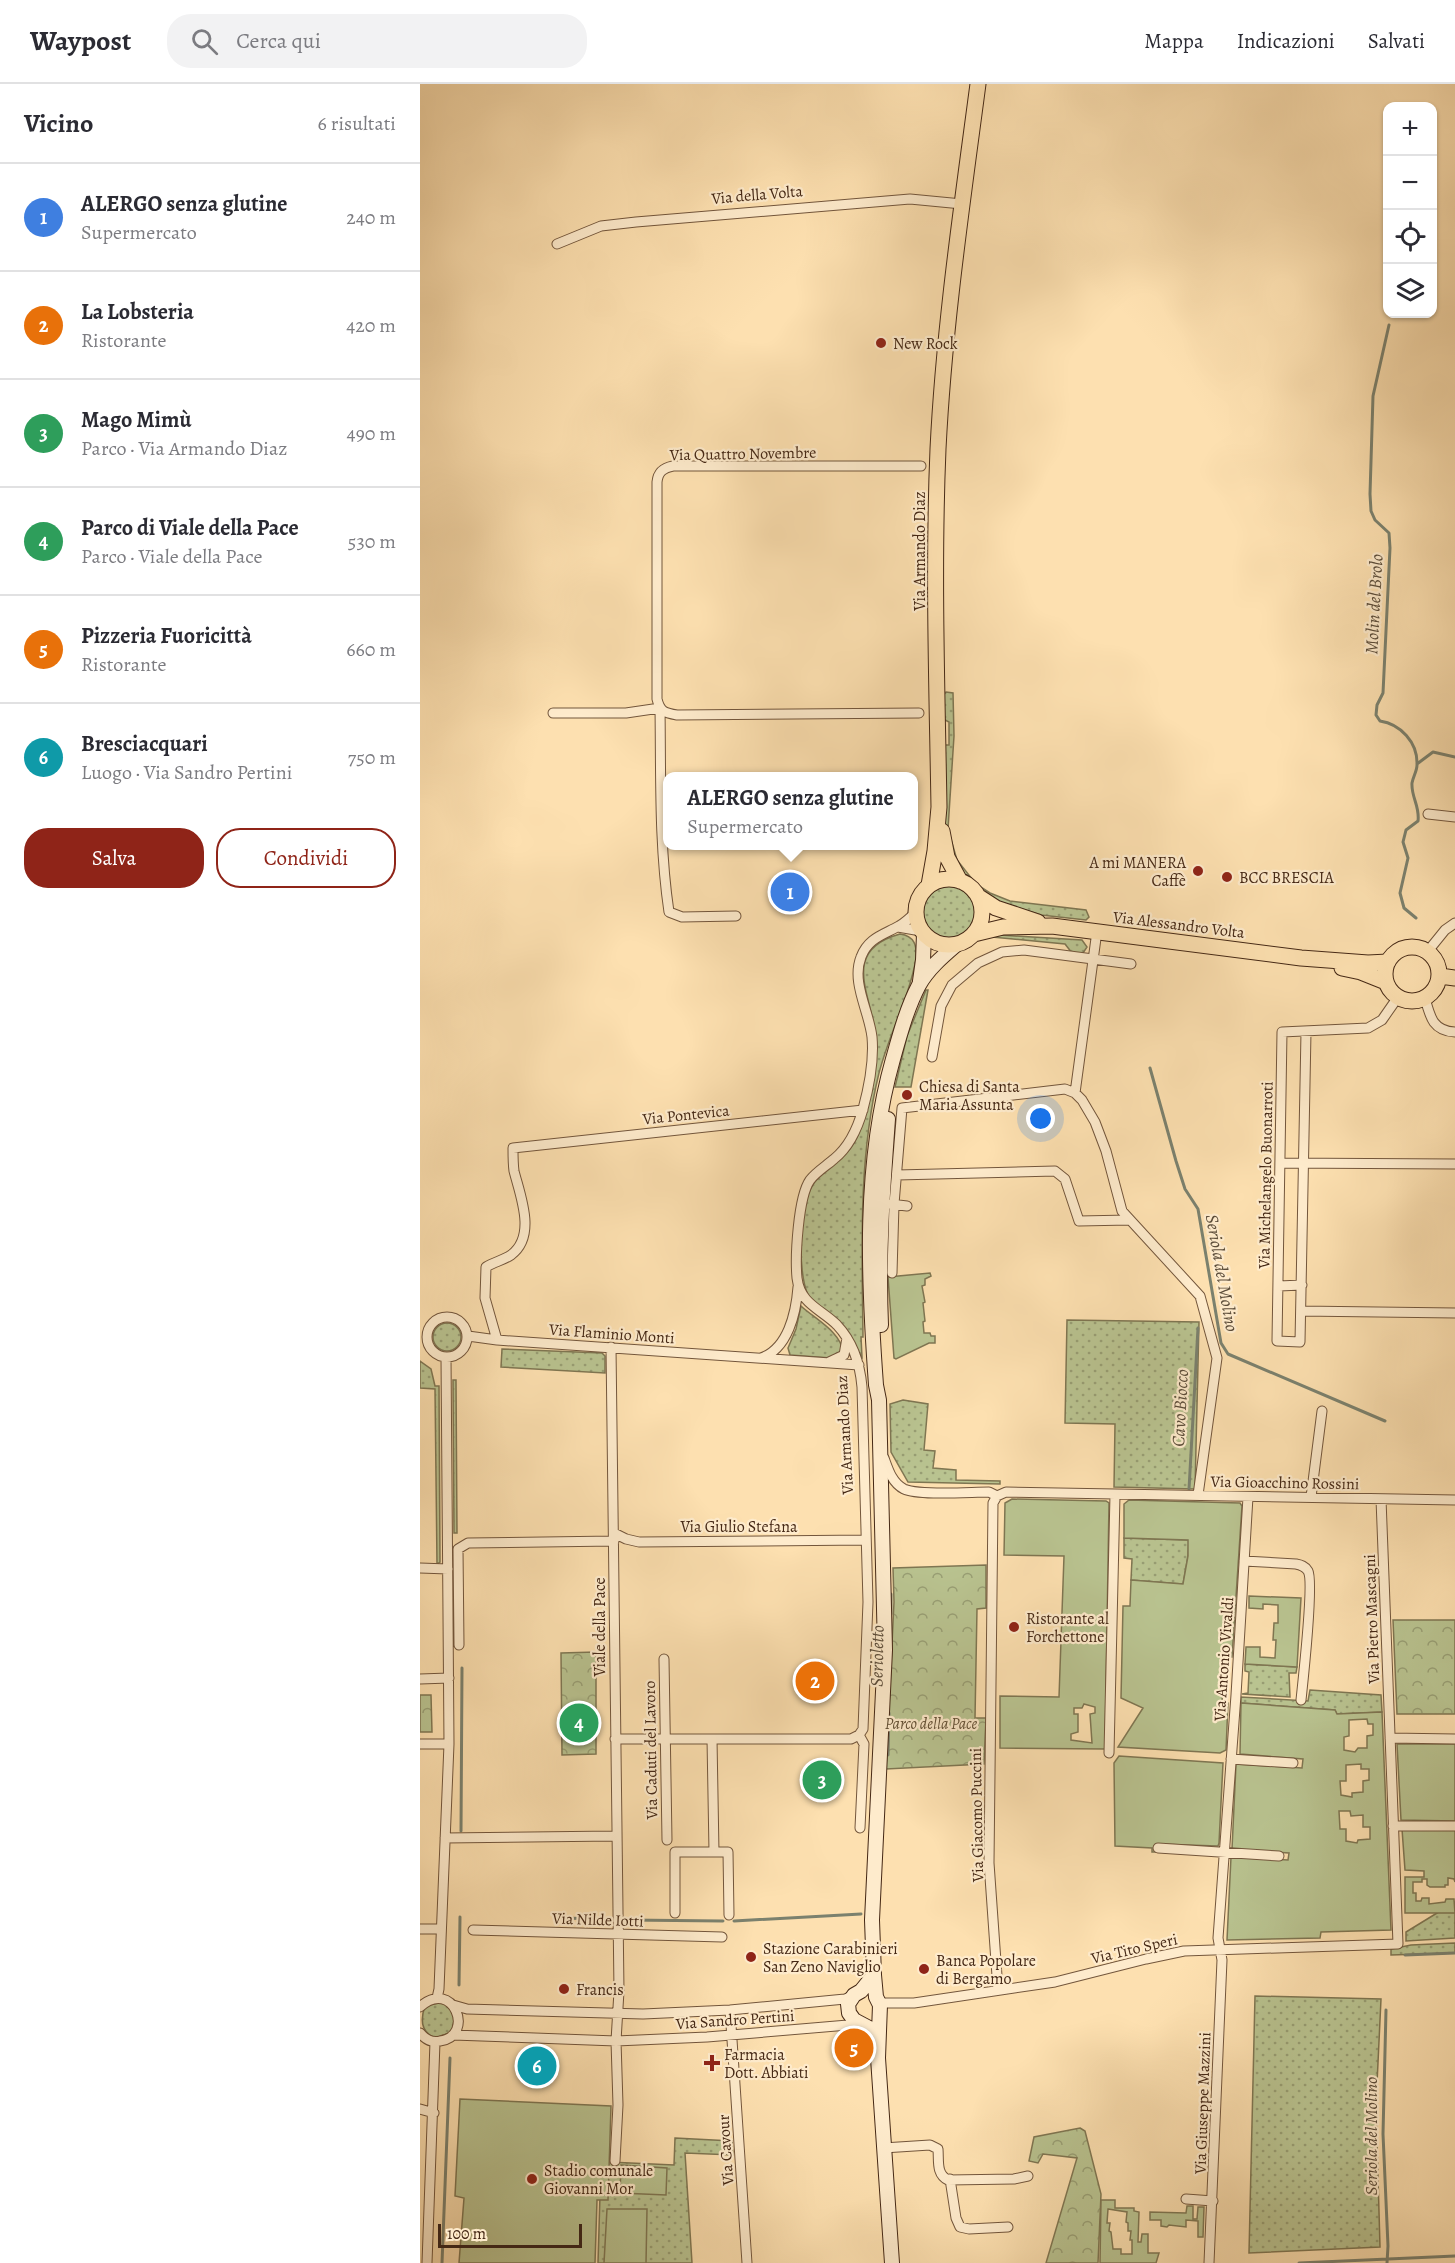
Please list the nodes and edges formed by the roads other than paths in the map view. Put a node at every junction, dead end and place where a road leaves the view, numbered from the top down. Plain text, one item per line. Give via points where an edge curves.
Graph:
1 (978, 84) edge
2 (962, 204) junction
3 (557, 244) dead end
4 (921, 466) dead end
5 (660, 708) junction
6 (554, 713) dead end
7 (919, 713) dead end
8 (939, 807) junction
9 (663, 809) edge
10 (1428, 814) dead end
11 (1455, 817) edge
12 (665, 850) edge
13 (960, 881) junction
14 (929, 885) junction
15 (979, 897) junction
16 (916, 912) junction
17 (736, 916) dead end
18 (1455, 923) edge
19 (1052, 926) junction
20 (898, 927) junction
21 (1097, 932) junction
22 (923, 933) junction
23 (974, 934) junction
24 (956, 945) junction
25 (1428, 951) junction
26 (1302, 958) junction
27 (1094, 959) junction
28 (1388, 962) junction
29 (1131, 964) dead end
30 (1447, 977) edge
31 (1386, 982) junction
32 (919, 986) junction
33 (1398, 997) junction
34 (1425, 998) junction
35 (1306, 1032) junction
36 (1455, 1032) edge
37 (932, 1057) dead end
38 (892, 1060) junction
39 (1075, 1093) junction
40 (863, 1110) junction
41 (888, 1125) junction
42 (900, 1140) junction
43 (1280, 1163) junction
44 (1304, 1164) junction
45 (1455, 1164) edge
46 (897, 1175) junction
47 (872, 1182) junction
48 (888, 1204) junction
49 (908, 1206) dead end
50 (1129, 1220) junction
51 (892, 1273) dead end
52 (798, 1285) junction
53 (1279, 1286) junction
54 (1302, 1286) junction
55 (796, 1304) junction
56 (808, 1304) junction
57 (1301, 1311) junction
58 (1455, 1312) edge
59 (425, 1329) edge
60 (468, 1336) junction
61 (847, 1338) junction
62 (497, 1340) junction
63 (424, 1341) edge
64 (611, 1347) junction
65 (779, 1347) junction
66 (446, 1357) junction
67 (755, 1359) junction
68 (789, 1362) junction
69 (824, 1363) junction
70 (858, 1365) junction
71 (879, 1400) junction
72 (1322, 1411) dead end
73 (881, 1447) junction
74 (1115, 1494) junction
75 (1198, 1495) junction
76 (997, 1496) junction
77 (1248, 1497) junction
78 (1311, 1497) junction
79 (1381, 1499) junction
80 (1455, 1500) edge
81 (614, 1537) junction
82 (866, 1540) junction
83 (1245, 1561) junction
84 (420, 1568) edge
85 (448, 1569) junction
86 (459, 1645) dead end
87 (664, 1659) dead end
88 (449, 1678) junction
89 (420, 1679) edge
90 (1301, 1700) dead end
91 (859, 1736) junction
92 (1390, 1738) junction
93 (615, 1739) junction
94 (712, 1739) junction
95 (1455, 1739) edge
96 (664, 1740) junction
97 (420, 1744) edge
98 (449, 1744) junction
99 (1109, 1753) dead end
100 (1231, 1759) junction
101 (1293, 1763) dead end
102 (1393, 1826) junction
103 (1455, 1826) edge
104 (860, 1827) dead end
105 (615, 1836) junction
106 (445, 1838) junction
107 (667, 1840) dead end
108 (1158, 1848) dead end
109 (714, 1852) junction
110 (1224, 1853) junction
111 (1280, 1856) dead end
112 (675, 1913) dead end
113 (729, 1915) dead end
114 (420, 1929) edge
115 (441, 1929) junction
116 (473, 1930) dead end
117 (617, 1935) junction
118 (722, 1937) dead end
119 (1398, 1944) joint
120 (1219, 1949) junction
121 (874, 1975) junction
122 (998, 1990) junction
123 (858, 1993) junction
124 (436, 1998) junction
125 (878, 2004) junction
126 (453, 2005) junction
127 (420, 2007) edge
128 (730, 2010) junction
129 (616, 2015) junction
130 (858, 2022) junction
131 (420, 2033) edge
132 (453, 2035) junction
133 (732, 2036) junction
134 (616, 2041) junction
135 (435, 2042) junction
136 (878, 2044) junction
137 (420, 2109) edge
138 (434, 2113) junction
139 (884, 2148) junction
140 (615, 2161) dead end
141 (1028, 2176) dead end
142 (950, 2180) junction
143 (1186, 2199) dead end
144 (1213, 2201) junction
145 (1008, 2227) dead end
146 (1209, 2260) edge
147 (428, 2263) edge
148 (747, 2263) edge
149 (892, 2263) edge

1 - 2 main road
2 - 3 street, Via della Volta via 910,199 636,222 601,226
2 - 8 main road, Via Armando Diaz via 946,345 936,497
4 - 5 street, Via Quattro Novembre via 663,469 657,482
5 - 6 street via 626,713
5 - 7 street via 677,715
5 - 9 street, Via Quattro Novembre
8 - 13 main road, Via Armando Diaz via 947,857
8 - 14 main road, Via Armando Diaz
10 - 11 street
12 - 17 street, Via Quattro Novembre via 669,912 682,917
13 - 14 main road via 944,879
13 - 15 main road
14 - 16 main road via 919,898
15 - 19 main road, Via Alessandro Volta via 1005,912
15 - 23 main road via 983,916
16 - 20 street, Via Armando Diaz
16 - 22 main road
18 - 25 street
19 - 21 main road, Via Alessandro Volta
19 - 23 main road, Via Alessandro Volta via 1003,927
20 - 22 street
20 - 40 street, Via Armando Diaz via 871,941 858,967 872,1040
21 - 26 main road, Via Alessandro Volta
21 - 27 street
22 - 24 main road via 939,944
22 - 32 main road, Via Armando Diaz
23 - 24 main road
24 - 32 main road, Via Armando Diaz
25 - 28 main road via 1410,946 1393,954
25 - 30 main road
26 - 28 main road, Via Alessandro Volta
26 - 31 main road, Via Alessandro Volta
27 - 29 street
27 - 37 street via 1024,950 1002,952 978,963 952,985 941,1006
27 - 39 street
28 - 31 main road
30 - 34 main road
31 - 33 main road
32 - 38 main road, Via Armando Diaz
33 - 34 main road via 1416,1001
33 - 35 street, Via Michelangelo Buonarroti via 1382,1020 1368,1028
34 - 36 street via 1436,1026 1445,1032
35 - 43 street, Via Michelangelo Buonarroti via 1282,1032
35 - 44 street
38 - 41 main road, Via Armando Diaz
38 - 47 main road, Via Armando Diaz via 880,1112
39 - 42 street, Via Armando Diaz via 1065,1089 902,1108
39 - 50 street via 1095,1122 1122,1211
40 - 52 street, Via Armando Diaz via 845,1147 814,1176 804,1192
40 - 62 street, Via Pontevica via 513,1148 524,1230 522,1241 511,1255 486,1267 485,1298
41 - 42 street
41 - 48 main road, Via Armando Diaz
42 - 46 street, Via Armando Diaz
43 - 44 street
43 - 53 street, Via Michelangelo Buonarroti
44 - 45 street
44 - 54 street
46 - 48 street, Via Armando Diaz
46 - 50 street via 1055,1171 1065,1179 1079,1221
47 - 48 main road, Via Armando Diaz
47 - 71 main road, Via Armando Diaz via 869,1290
48 - 49 street
48 - 51 street, Via Armando Diaz
48 - 71 main road, Via Armando Diaz via 879,1288 883,1386
50 - 75 street via 1187,1279 1200,1296 1207,1316 1216,1358
52 - 55 street
52 - 56 street, Via Armando Diaz
53 - 54 street
53 - 57 street, Via Michelangelo Buonarroti via 1277,1341 1300,1342
54 - 57 street
55 - 56 street
55 - 65 street
56 - 61 street, Via Armando Diaz
57 - 58 street
59 - 60 street via 438,1319 449,1317 464,1325
59 - 63 street
60 - 62 street, Via Flaminio Monti
60 - 66 street via 462,1352
61 - 69 street via 844,1354
61 - 70 street, Via Armando Diaz
62 - 64 street, Via Flaminio Monti
63 - 66 street via 433,1352
64 - 67 street, Via Flaminio Monti
64 - 81 street, Viale della Pace
65 - 67 street via 768,1356
65 - 68 street via 782,1358
66 - 85 street
67 - 68 street, Via Flaminio Monti
68 - 69 street, Via Flaminio Monti
69 - 70 street, Via Flaminio Monti
70 - 82 street, Via Armando Diaz via 863,1395
71 - 73 main road, Via Armando Diaz
72 - 78 street
73 - 76 street, Via Gioacchino Rossini via 888,1471 904,1489 989,1492
73 - 121 main road, Via Armando Diaz via 885,1650 872,1889
74 - 75 street, Via Gioacchino Rossini
74 - 76 street, Via Gioacchino Rossini via 1006,1492
74 - 99 street
75 - 77 street, Via Gioacchino Rossini
76 - 122 street, Via Giacomo Puccini via 993,1503 989,1863
77 - 78 street, Via Gioacchino Rossini
77 - 83 street, Via Antonio Vivaldi
78 - 79 street, Via Gioacchino Rossini
79 - 80 street, Via Gioacchino Rossini
79 - 92 street, Via Pietro Mascagni
81 - 82 street, Via Giulio Stefana via 639,1542
81 - 86 street, Via Giulio Stefana via 468,1543 458,1549
81 - 93 street, Viale della Pace
82 - 91 street, Via Armando Diaz via 867,1658 863,1729
83 - 90 street via 1296,1564 1307,1570 1310,1577
83 - 100 street, Via Antonio Vivaldi
84 - 85 street
85 - 88 street
87 - 96 street, Via Caduti del Lavoro
88 - 89 street
88 - 98 street
91 - 94 street, Via Caduti del Lavoro
91 - 104 street, Via Armando Diaz via 864,1744
92 - 95 street
92 - 102 street, Via Pietro Mascagni
93 - 96 street, Via Caduti del Lavoro
93 - 105 street, Viale della Pace
94 - 96 street, Via Caduti del Lavoro
94 - 109 street
96 - 107 street, Via Caduti del Lavoro
97 - 98 street
98 - 106 street
100 - 101 street
100 - 110 street, Via Antonio Vivaldi
102 - 103 street
102 - 119 street, Via Pietro Mascagni
105 - 106 street
105 - 117 street, Viale della Pace
106 - 115 street
108 - 110 street
109 - 112 street via 675,1852
109 - 113 street via 728,1852
110 - 111 street
110 - 120 street, Via Antonio Vivaldi
114 - 115 street
115 - 124 street
116 - 117 street, Via Nilde Iotti
117 - 118 street, Via Nilde Iotti
117 - 129 street, Viale della Pace
119 - 120 street, Via Tito Speri
120 - 122 street, Via Tito Speri via 1166,1954 1055,1982
120 - 144 street, Via Giuseppe Mazzini via 1221,2121 1218,2187
121 - 123 main road
121 - 125 main road, Via Armando Diaz
122 - 125 street, Via Tito Speri via 914,2003
123 - 125 main road via 871,1993
123 - 128 street, Via Sandro Pertini via 845,1999
123 - 130 main road via 848,2004 849,2013
124 - 126 street, Via Sandro Pertini
124 - 127 street
125 - 130 main road via 875,2019
125 - 136 main road, Via Armando Diaz
126 - 129 street, Via Sandro Pertini via 467,2009
126 - 132 street via 459,2015 459,2026
128 - 129 street, Via Sandro Pertini
128 - 133 street, Via Cavour
129 - 134 street
130 - 133 street, Via Sandro Pertini
130 - 136 main road via 871,2029
131 - 135 street
132 - 134 street, Via Sandro Pertini
132 - 135 street
133 - 134 street, Via Sandro Pertini
133 - 148 street, Via Cavour
134 - 140 street
135 - 138 street
136 - 139 main road, Via Armando Diaz
137 - 138 street
138 - 147 street
139 - 142 street via 930,2145 938,2149 939,2171
139 - 149 main road, Via Armando Diaz
141 - 142 street
142 - 145 street via 960,2227
143 - 144 street
144 - 146 street, Via Giuseppe Mazzini

